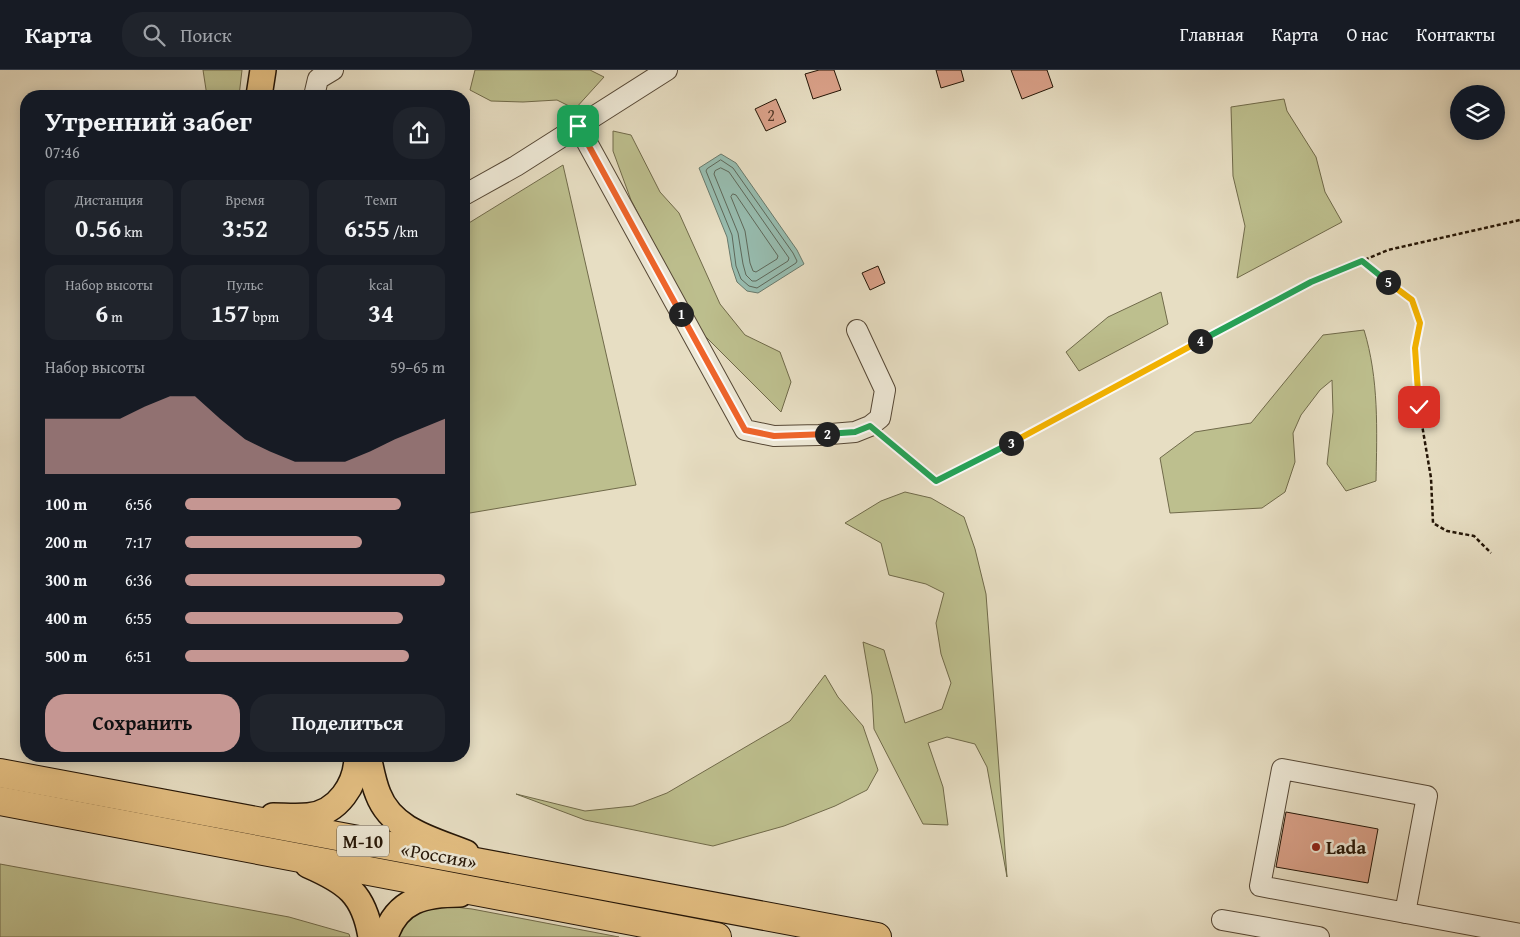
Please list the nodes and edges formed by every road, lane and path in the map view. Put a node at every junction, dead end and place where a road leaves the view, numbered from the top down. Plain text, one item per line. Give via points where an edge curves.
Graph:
1 (263, 70) edge
2 (333, 70) edge
3 (667, 70) edge
4 (260, 90) edge
5 (315, 90) edge
6 (578, 126) junction
7 (470, 192) edge
8 (1520, 220) edge
9 (1362, 261) junction
10 (857, 330) dead end
11 (870, 426) junction
12 (1491, 553) dead end
13 (357, 762) edge
14 (369, 762) edge
15 (0, 773) edge
16 (0, 801) edge
17 (229, 816) junction
18 (283, 854) junction
19 (496, 865) junction
20 (491, 894) junction
21 (1405, 912) junction
22 (1222, 920) dead end
23 (1440, 928) edge
24 (1520, 934) edge
25 (371, 937) edge
26 (386, 937) edge
27 (717, 937) edge
28 (877, 937) edge
29 (1319, 937) edge

1 - 4 main road
2 - 5 street via 318,78
3 - 6 street
6 - 7 street
6 - 11 street via 745,430 774,436 819,435 855,432
8 - 9 path via 1388,250
9 - 11 path via 1311,282 936,481
9 - 12 path via 1412,300 1420,323 1415,348 1416,381 1431,478 1434,523 1448,531 1474,536
10 - 11 street via 885,390 880,418
13 - 17 main road via 350,787 337,803 319,813 309,816
14 - 19 main road via 377,794 397,821 415,832
15 - 17 highway, «Россия» / М-10
16 - 18 highway, «Россия» / М-10
17 - 19 highway, «Россия» / М-10
18 - 20 highway, «Россия» / М-10
18 - 25 main road via 332,875 348,887 365,911
19 - 28 highway, «Россия» / М-10
20 - 26 main road via 421,897 400,912
20 - 27 highway, «Россия» / М-10
21 - 21 street via 1260,886 1282,769 1427,796
21 - 23 street
22 - 29 street
23 - 24 street

